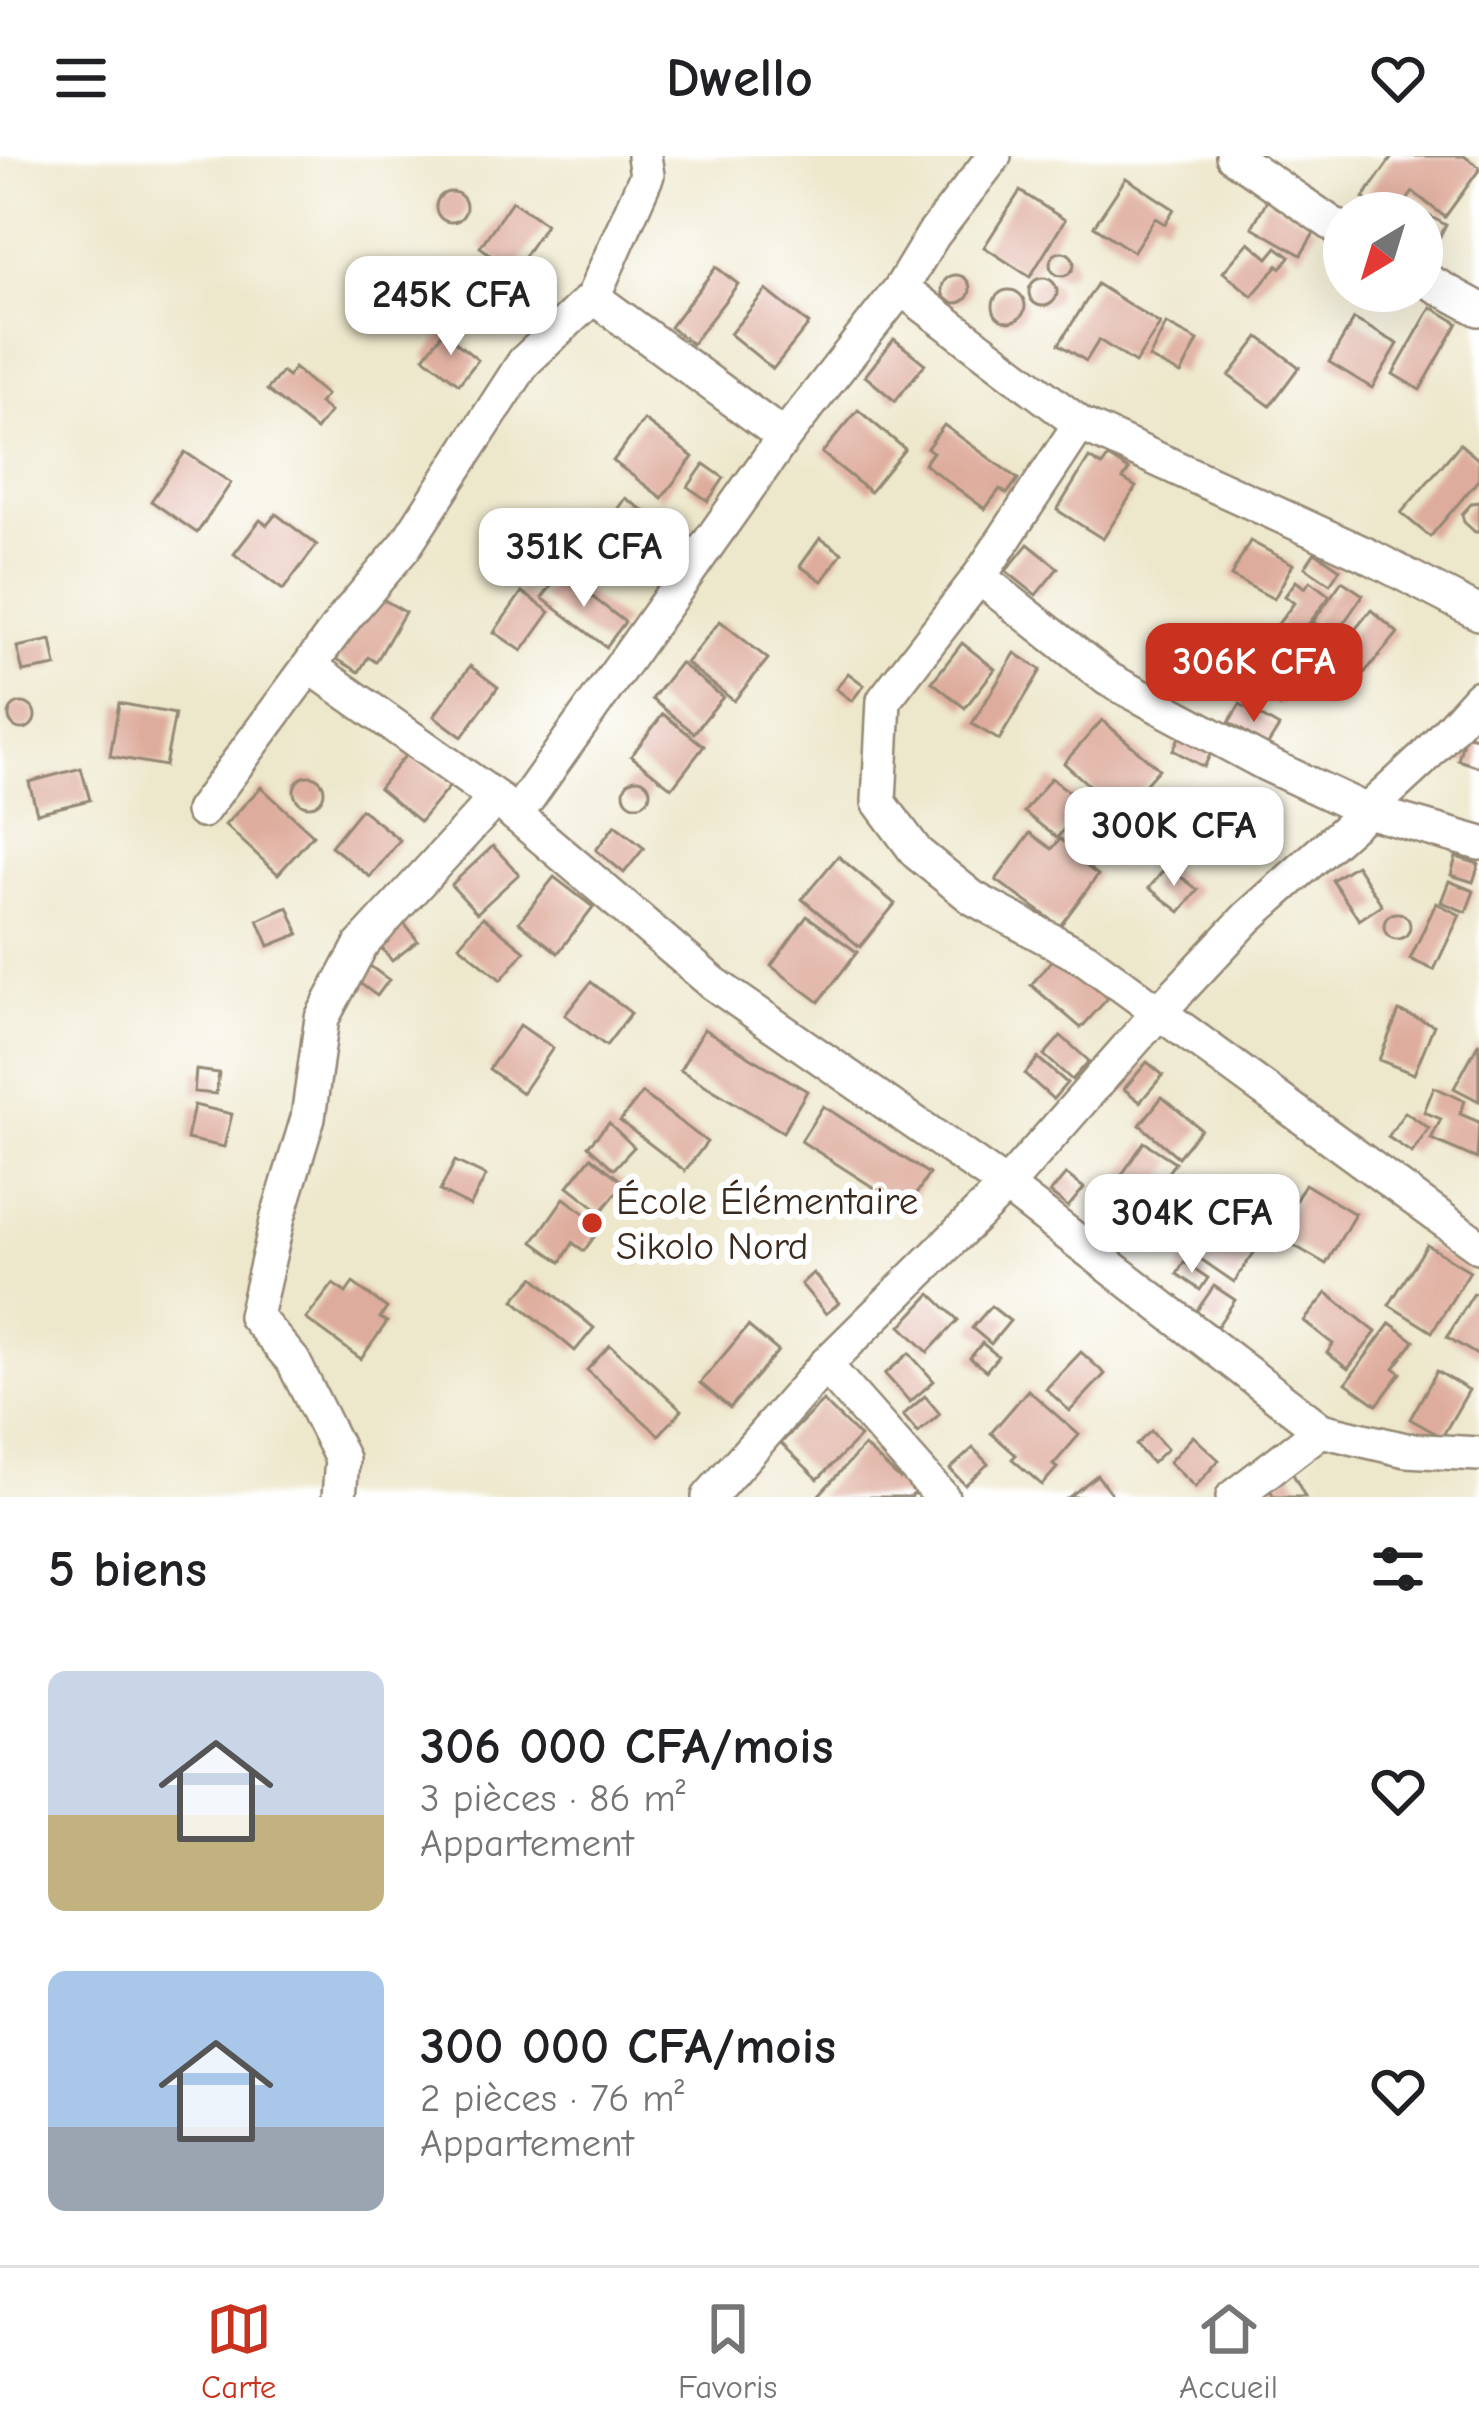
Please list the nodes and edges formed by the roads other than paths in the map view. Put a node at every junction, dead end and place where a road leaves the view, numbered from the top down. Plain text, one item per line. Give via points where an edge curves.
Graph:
1 (644, 156) edge
2 (994, 156) edge
3 (1233, 156) edge
4 (1323, 218) edge
5 (901, 288) junction
6 (1443, 289) edge
7 (593, 298) junction
8 (1479, 309) edge
9 (1080, 424) junction
10 (784, 436) junction
11 (979, 577) junction
12 (1479, 613) edge
13 (311, 668) junction
14 (1479, 696) edge
15 (506, 806) junction
16 (202, 811) dead end
17 (1366, 811) junction
18 (1479, 843) edge
19 (1158, 1013) junction
20 (1006, 1186) junction
21 (1479, 1246) edge
22 (825, 1365) junction
23 (1321, 1430) junction
24 (1479, 1454) edge
25 (1238, 1496) edge
26 (339, 1497) edge
27 (709, 1497) edge
28 (942, 1497) edge

1 - 7 street via 647,175
2 - 5 street
3 - 4 street
5 - 9 street
5 - 10 street
6 - 8 street
7 - 10 street
7 - 13 street via 524,362 405,546
9 - 11 street
9 - 12 street
10 - 15 street
11 - 17 street via 1108,679
11 - 19 street via 884,700 879,802 917,853 973,898 1087,959
13 - 15 street
13 - 16 street
14 - 17 street
15 - 20 street via 713,982
15 - 26 street via 361,945 322,1018 308,1118 255,1316 292,1361 342,1459
17 - 18 street
17 - 19 street via 1248,917
19 - 20 street
19 - 21 street
20 - 22 street
20 - 23 street
22 - 27 street
22 - 28 street
23 - 24 street via 1406,1450
23 - 25 street

